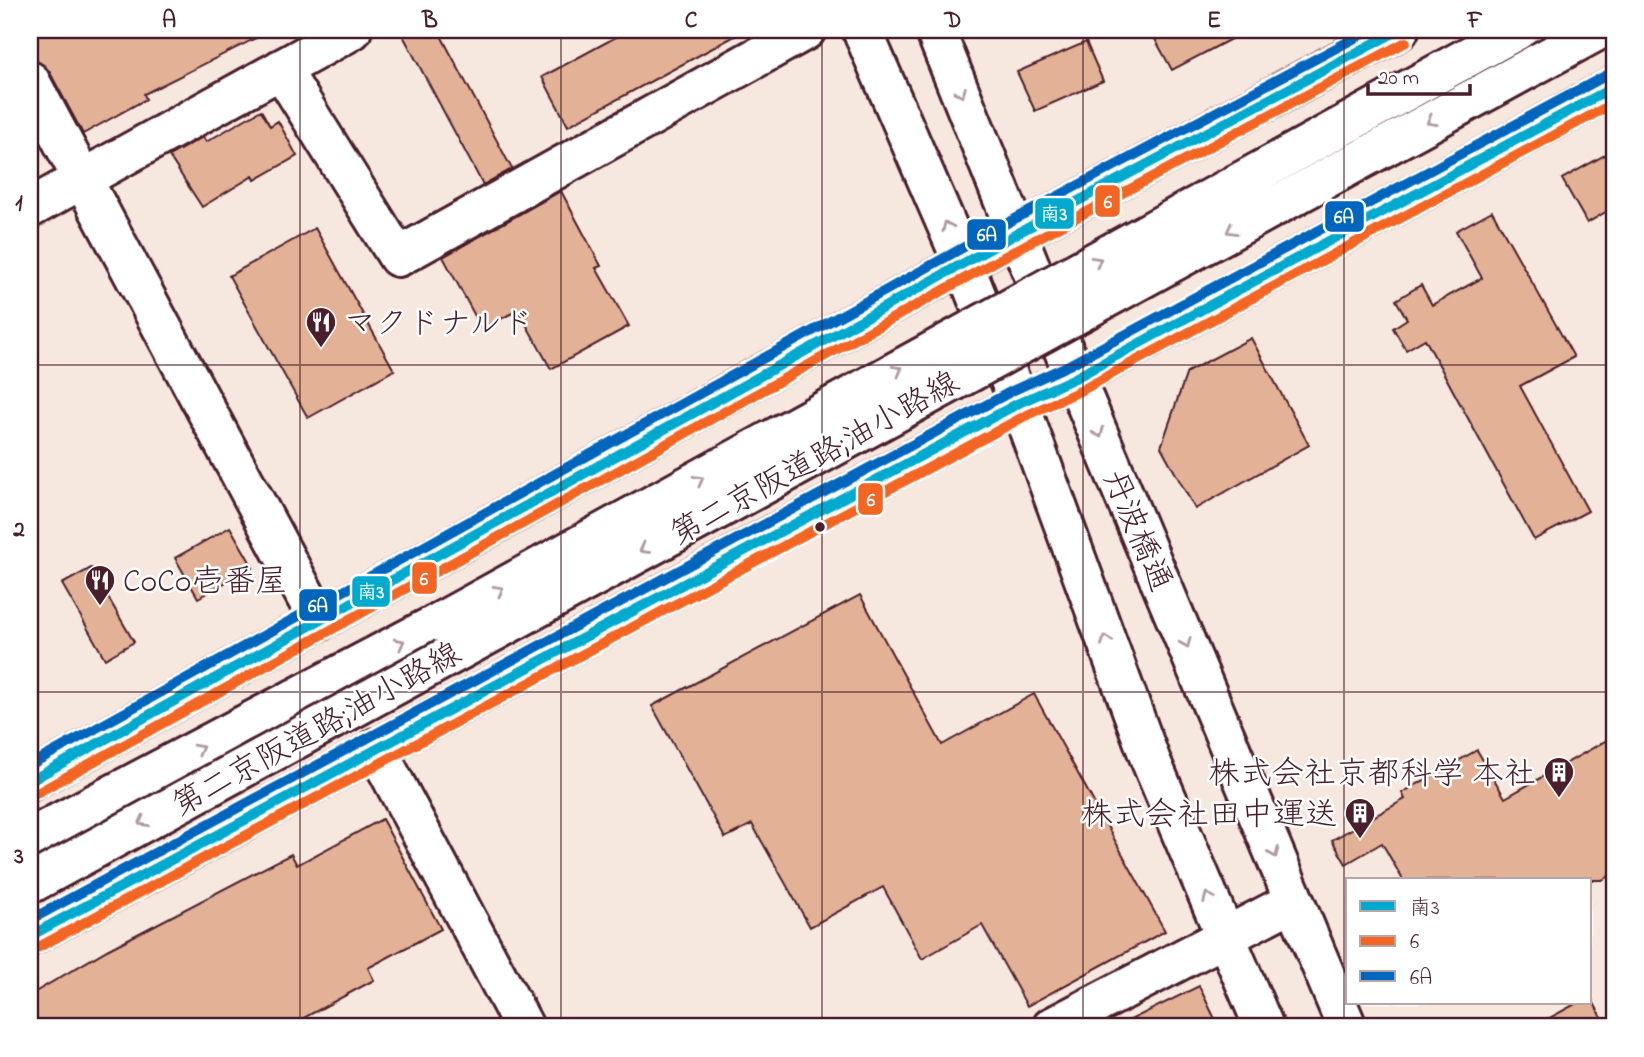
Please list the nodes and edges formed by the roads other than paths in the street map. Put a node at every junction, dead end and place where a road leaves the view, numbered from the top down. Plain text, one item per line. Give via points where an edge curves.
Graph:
1 (352, 30) edge
2 (862, 30) edge
3 (935, 30) edge
4 (1399, 30) edge
5 (1517, 30) edge
6 (1599, 30) edge
7 (798, 32) edge
8 (281, 69) junction
9 (30, 81) edge
10 (1614, 87) edge
11 (83, 179) junction
12 (30, 208) edge
13 (1018, 233) junction
14 (964, 265) junction
15 (1075, 378) junction
16 (1019, 403) junction
17 (319, 621) junction
18 (376, 748) junction
19 (30, 781) edge
20 (30, 838) edge
21 (30, 884) edge
22 (1294, 901) junction
23 (1225, 935) junction
24 (30, 936) edge
25 (524, 1027) edge
26 (1052, 1027) edge
27 (1264, 1027) edge
28 (1347, 1027) edge

1 - 8 main road
14 -> 2 main road, 丹波橋通
3 -> 13 main road, 丹波橋通
4 - 13 main road
20 -> 5 main road, 第二京阪道路;油小路線, bridge via 440,622
6 -> 21 main road, 第二京阪道路;油小路線, bridge
7 - 8 main road via 398,257
8 - 11 main road
9 - 11 main road
10 - 15 main road
11 - 12 main road
11 - 17 main road
13 - 14 main road
13 - 15 main road, 丹波橋通
14 - 16 main road, 丹波橋通
14 - 17 main road
15 - 16 main road
15 -> 22 main road, 丹波橋通
16 - 18 main road
23 -> 16 main road, 丹波橋通 via 1150,759
17 - 19 main road
18 - 24 main road
18 - 25 main road
22 - 23 main road
22 - 28 main road, 丹波橋通
23 - 26 main road
23 - 27 main road, 丹波橋通

